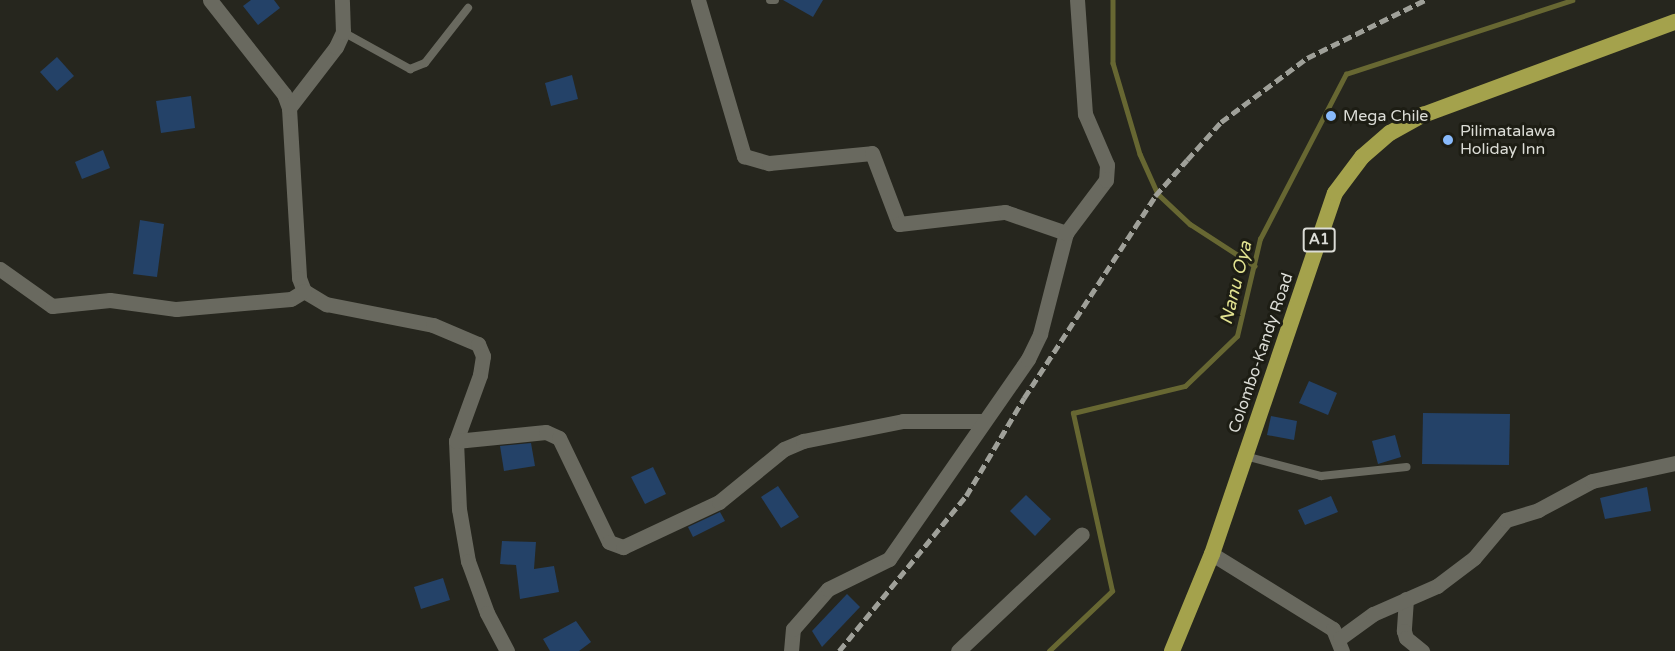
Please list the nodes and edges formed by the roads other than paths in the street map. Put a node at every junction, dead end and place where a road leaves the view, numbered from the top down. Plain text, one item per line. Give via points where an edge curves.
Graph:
1 (210, 0) edge
2 (342, 0) edge
3 (698, 0) edge
4 (770, 0) edge
5 (775, 0) edge
6 (1077, 0) edge
7 (468, 8) dead end
8 (1675, 22) edge
9 (344, 32) junction
10 (290, 108) junction
11 (1066, 233) junction
12 (0, 269) edge
13 (304, 291) junction
14 (983, 421) junction
15 (456, 441) junction
16 (1245, 456) junction
17 (1675, 463) edge
18 (1407, 467) dead end
19 (1082, 534) dead end
20 (1212, 554) junction
21 (1406, 599) junction
22 (1341, 644) edge
23 (507, 651) edge
24 (791, 651) edge
25 (958, 651) edge
26 (1172, 651) edge
27 (1422, 651) edge

1 - 10 street via 284,94
2 - 9 street
3 - 11 street via 744,156 769,163 872,153 899,224 1005,212
4 - 5 lane
6 - 11 street via 1085,114 1107,165 1106,180
7 - 9 lane via 425,63 410,69
8 - 16 highway, Colombo-Kandy Road / A1 via 1423,115 1390,133 1362,157 1335,193
9 - 10 street
10 - 13 street via 299,278
11 - 14 street via 1040,334 1028,359
12 - 13 street via 52,306 110,300 176,309 291,299
13 - 15 street via 326,304 433,325 478,344 483,356 480,375
14 - 15 street via 903,421 803,441 784,449 719,502 623,547 609,542 559,438 546,432
14 - 24 street via 889,559 828,589 793,629
15 - 23 street via 459,509 468,561 487,613
16 - 18 lane via 1321,477
16 - 20 highway, Colombo-Kandy Road / A1
17 - 21 street via 1592,481 1538,510 1506,520 1474,558 1437,586
19 - 25 street
20 - 22 street via 1333,628
20 - 26 highway, Colombo-Kandy Road / A1
21 - 22 street via 1373,614
21 - 27 street via 1406,638

